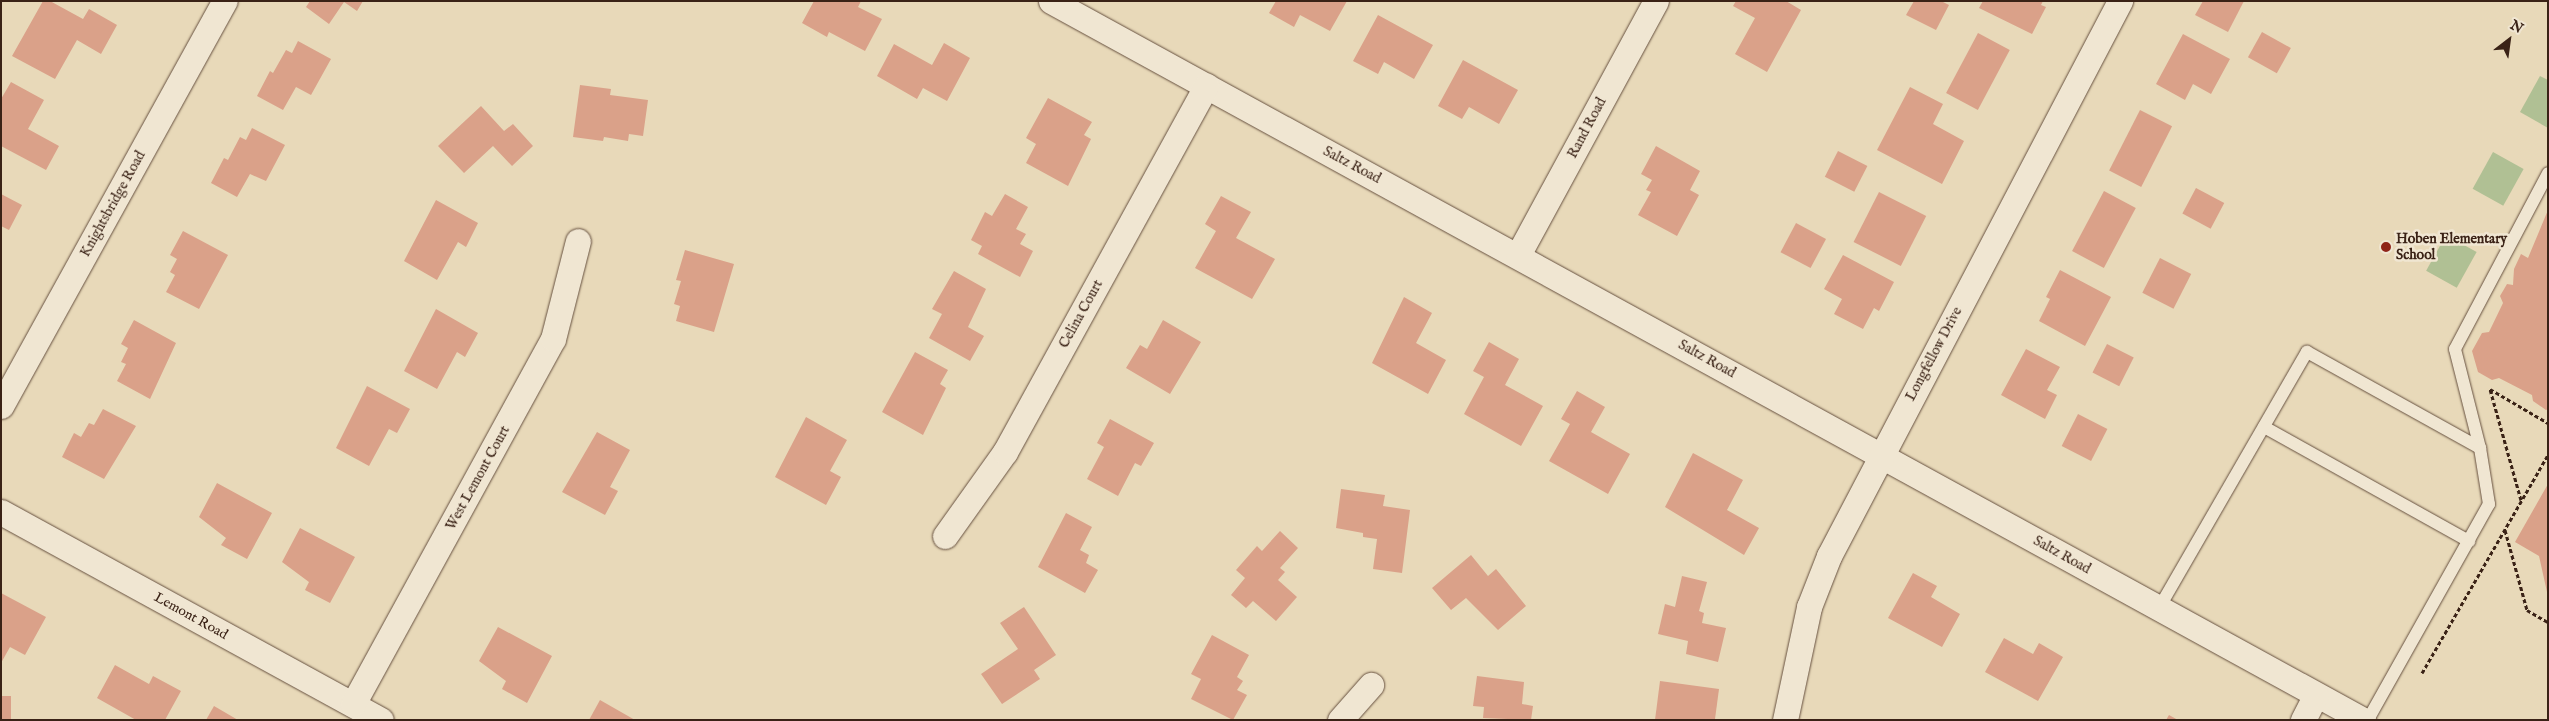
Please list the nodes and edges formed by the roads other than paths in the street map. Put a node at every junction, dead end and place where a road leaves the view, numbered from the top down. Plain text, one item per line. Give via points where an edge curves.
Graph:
1 (225, 1) edge
2 (1051, 1) edge
3 (1656, 1) edge
4 (2120, 1) edge
5 (1206, 86) junction
6 (2548, 173) edge
7 (578, 241) dead end
8 (1518, 255) junction
9 (1, 406) edge
10 (2264, 427) junction
11 (2480, 448) junction
12 (1881, 455) junction
13 (1, 512) edge
14 (945, 536) dead end
15 (2469, 541) junction
16 (2159, 608) junction
17 (1371, 685) dead end
18 (2316, 695) junction
19 (353, 704) junction
20 (381, 720) edge
21 (1340, 720) edge
22 (1785, 720) edge
23 (2303, 720) edge
24 (2363, 720) edge
25 (2368, 720) edge

1 - 9 street, Knightsbridge Road
2 - 5 street, Saltz Road
3 - 8 street, Rand Road
4 - 12 street, Longfellow Drive
5 - 8 street, Saltz Road
5 - 14 street, Celina Court via 1005,452
6 - 11 lane via 2455,349
7 - 19 street, West Lemont Court via 553,340
8 - 12 street, Saltz Road
10 - 11 lane via 2307,352
10 - 15 lane
10 - 16 lane
11 - 15 lane via 2490,504
12 - 16 street, Saltz Road
12 - 22 street, Longfellow Drive via 1828,556 1809,606
13 - 19 street, Lemont Road
15 - 25 lane
16 - 18 street, Saltz Road
17 - 21 street
18 - 23 street
18 - 24 street, Saltz Road
19 - 20 street, Lemont Road

